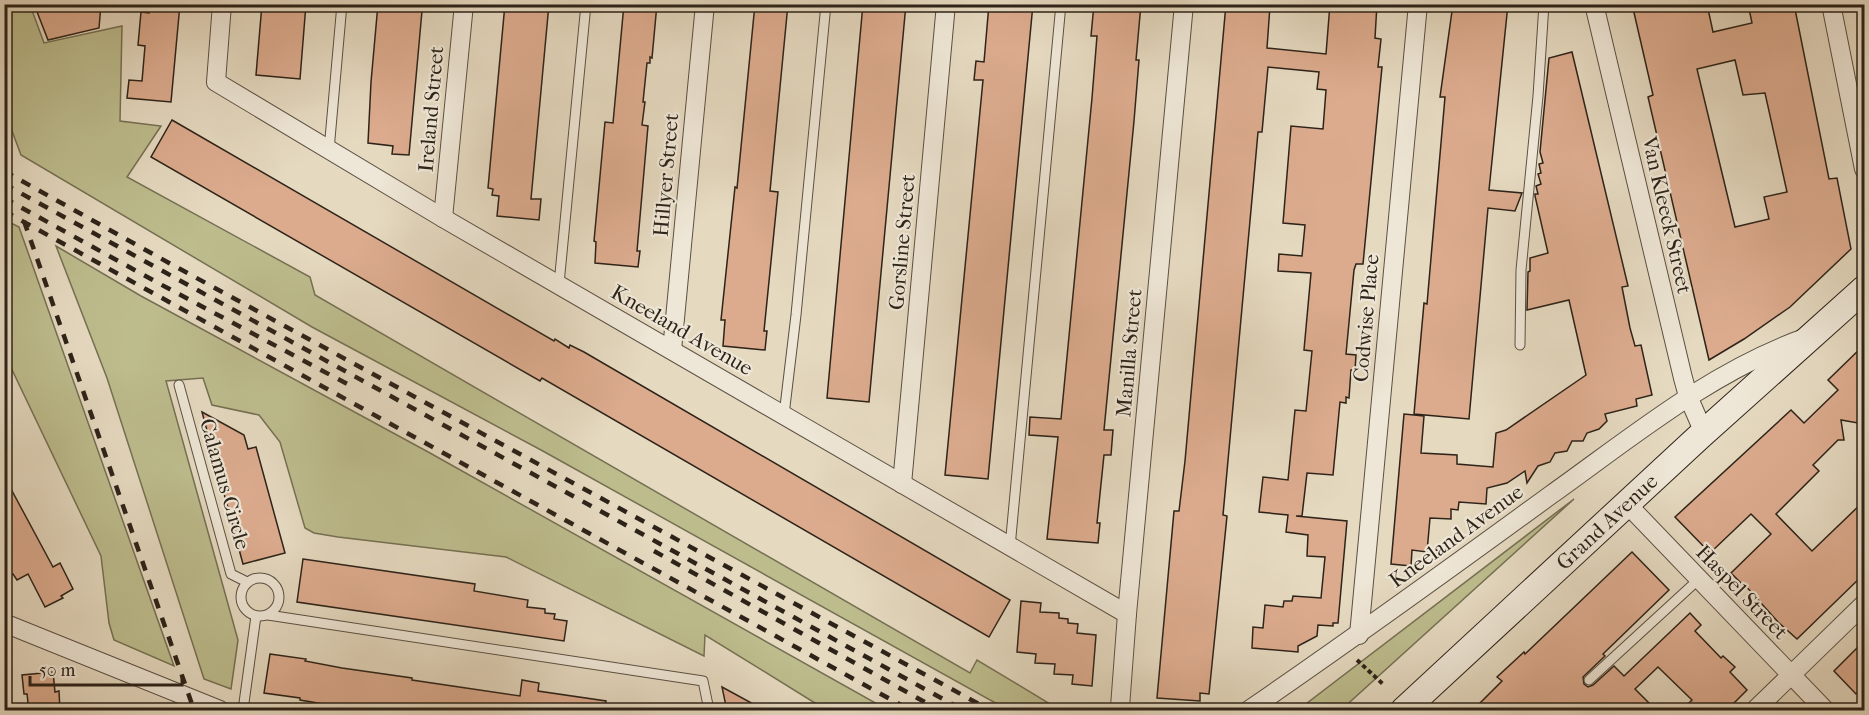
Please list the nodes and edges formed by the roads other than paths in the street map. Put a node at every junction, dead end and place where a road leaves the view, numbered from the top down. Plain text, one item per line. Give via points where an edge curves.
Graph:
1 (222, 4) edge
2 (342, 4) edge
3 (464, 4) edge
4 (586, 4) edge
5 (705, 4) edge
6 (826, 4) edge
7 (946, 4) edge
8 (1061, 4) edge
9 (1184, 4) edge
10 (1418, 4) edge
11 (1544, 4) edge
12 (1594, 4) edge
13 (1831, 4) edge
14 (329, 150) junction
15 (1864, 169) edge
16 (443, 218) junction
17 (559, 284) junction
18 (1864, 289) edge
19 (1812, 335) junction
20 (1520, 345) dead end
21 (672, 350) junction
22 (179, 385) dead end
23 (1688, 396) junction
24 (784, 415) junction
25 (1704, 433) junction
26 (902, 484) junction
27 (1627, 504) junction
28 (1010, 546) junction
29 (1699, 579) junction
30 (248, 582) junction
31 (1864, 604) edge
32 (1127, 614) junction
33 (268, 615) junction
34 (256, 616) junction
35 (4, 622) edge
36 (1359, 635) junction
37 (1791, 676) junction
38 (1589, 680) dead end
39 (1122, 709) edge
40 (220, 711) edge
41 (243, 711) edge
42 (709, 711) edge
43 (1249, 711) edge
44 (1404, 711) edge
45 (1755, 711) edge
46 (1825, 711) edge

1 - 14 street, Kneeland Avenue via 216,82
2 - 14 lane
3 - 16 street, Ireland Street
4 - 17 lane
5 - 21 street, Hillyer Street
6 - 24 lane
7 - 26 street, Gorsline Street
8 - 28 lane
9 - 32 street, Manilla Street
10 - 36 street, Codwise Place
11 - 20 lane via 1521,270
12 - 23 street, Van Kleeck Street
13 - 15 street
14 - 16 street, Kneeland Avenue
16 - 17 street, Kneeland Avenue
17 - 21 street, Kneeland Avenue
18 - 19 main road, Grand Avenue
19 - 23 street, Grand Avenue via 1769,351
19 - 25 main road, Grand Avenue
21 - 24 street, Kneeland Avenue
22 - 30 lane, Calamus Circle via 231,574
23 - 25 street, Van Kleeck Street
23 - 36 street, Kneeland Avenue
24 - 26 street, Kneeland Avenue
25 - 27 main road, Grand Avenue
26 - 28 street, Kneeland Avenue
27 - 29 street, Haspel Street
27 - 44 main road, Grand Avenue
28 - 32 street, Kneeland Avenue
29 - 37 street, Haspel Street
29 - 38 lane
30 - 33 lane via 264,578 275,584 279,601
30 - 34 lane via 240,599 245,610
31 - 37 street
32 - 39 street, Manilla Street
33 - 34 lane
33 - 42 lane via 703,681
34 - 41 lane
35 - 40 street
36 - 43 street, Kneeland Avenue
37 - 45 street
37 - 46 street, Haspel Street

